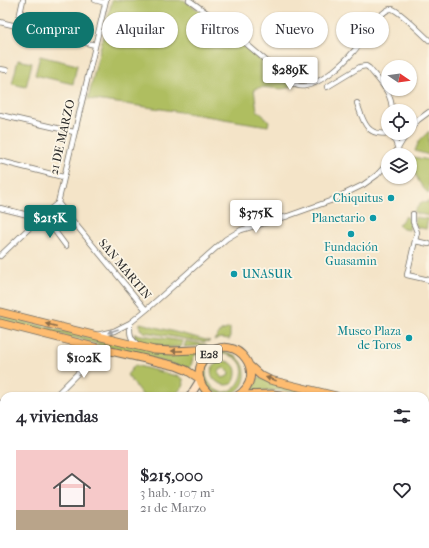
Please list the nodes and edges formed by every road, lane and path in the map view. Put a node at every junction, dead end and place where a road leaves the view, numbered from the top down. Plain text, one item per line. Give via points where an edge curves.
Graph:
1 (23, 0) edge
2 (95, 0) edge
3 (189, 0) edge
4 (105, 1) edge
5 (20, 12) edge
6 (0, 22) edge
7 (12, 26) edge
8 (429, 40) edge
9 (95, 45) joint
10 (0, 69) edge
11 (6, 70) dead end
12 (327, 87) dead end
13 (356, 103) dead end
14 (392, 104) edge
15 (429, 112) edge
16 (0, 115) edge
17 (417, 121) edge
18 (74, 132) junction
19 (381, 133) edge
20 (0, 161) edge
21 (381, 171) edge
22 (63, 176) junction
23 (58, 203) junction
24 (0, 208) edge
25 (413, 214) dead end
26 (41, 216) junction
27 (415, 241) junction
28 (429, 244) edge
29 (66, 246) dead end
30 (0, 255) edge
31 (429, 280) edge
32 (146, 310) junction
33 (0, 312) edge
34 (0, 323) edge
35 (130, 323) junction
36 (95, 336) junction
37 (141, 348) junction
38 (102, 349) junction
39 (216, 349) junction
40 (250, 366) junction
41 (200, 379) junction
42 (59, 392) edge
43 (192, 392) edge
44 (208, 392) edge
45 (242, 392) edge
46 (320, 392) edge

1 - 5 street
2 - 4 street
3 - 8 street via 229,29 290,82 300,86 310,85 325,78 354,51 385,10 396,11
4 - 9 street, 21 DE MARZO
6 - 7 street
9 - 18 street, 21 DE MARZO
10 - 11 street
12 - 14 street via 366,66 390,96
13 - 19 street via 367,126 372,132
15 - 17 street
16 - 18 street
18 - 22 street, 21 DE MARZO
20 - 22 street
21 - 32 street via 363,185 330,201 241,230 226,239
22 - 23 street, 21 DE MARZO
23 - 26 street
23 - 32 street, SAN MARTIN
24 - 26 street
25 - 27 street via 413,222 417,228
26 - 29 street
26 - 30 street
27 - 28 street
27 - 31 street via 407,275
32 - 35 street
36 -> 33 main road, E28
34 - 38 main road, E28
35 -> 36 street
35 - 37 street via 130,336
36 - 37 main road, E28
39 -> 37 main road, E28 via 172,351
38 - 41 main road, E28 via 176,366
38 - 42 street
39 - 40 main road, E28 via 226,348 239,352
39 - 41 main road, E28 via 202,361
40 - 45 main road via 249,382
46 -> 40 main road, E28 via 270,380
41 - 43 main road
41 - 44 main road, E28

